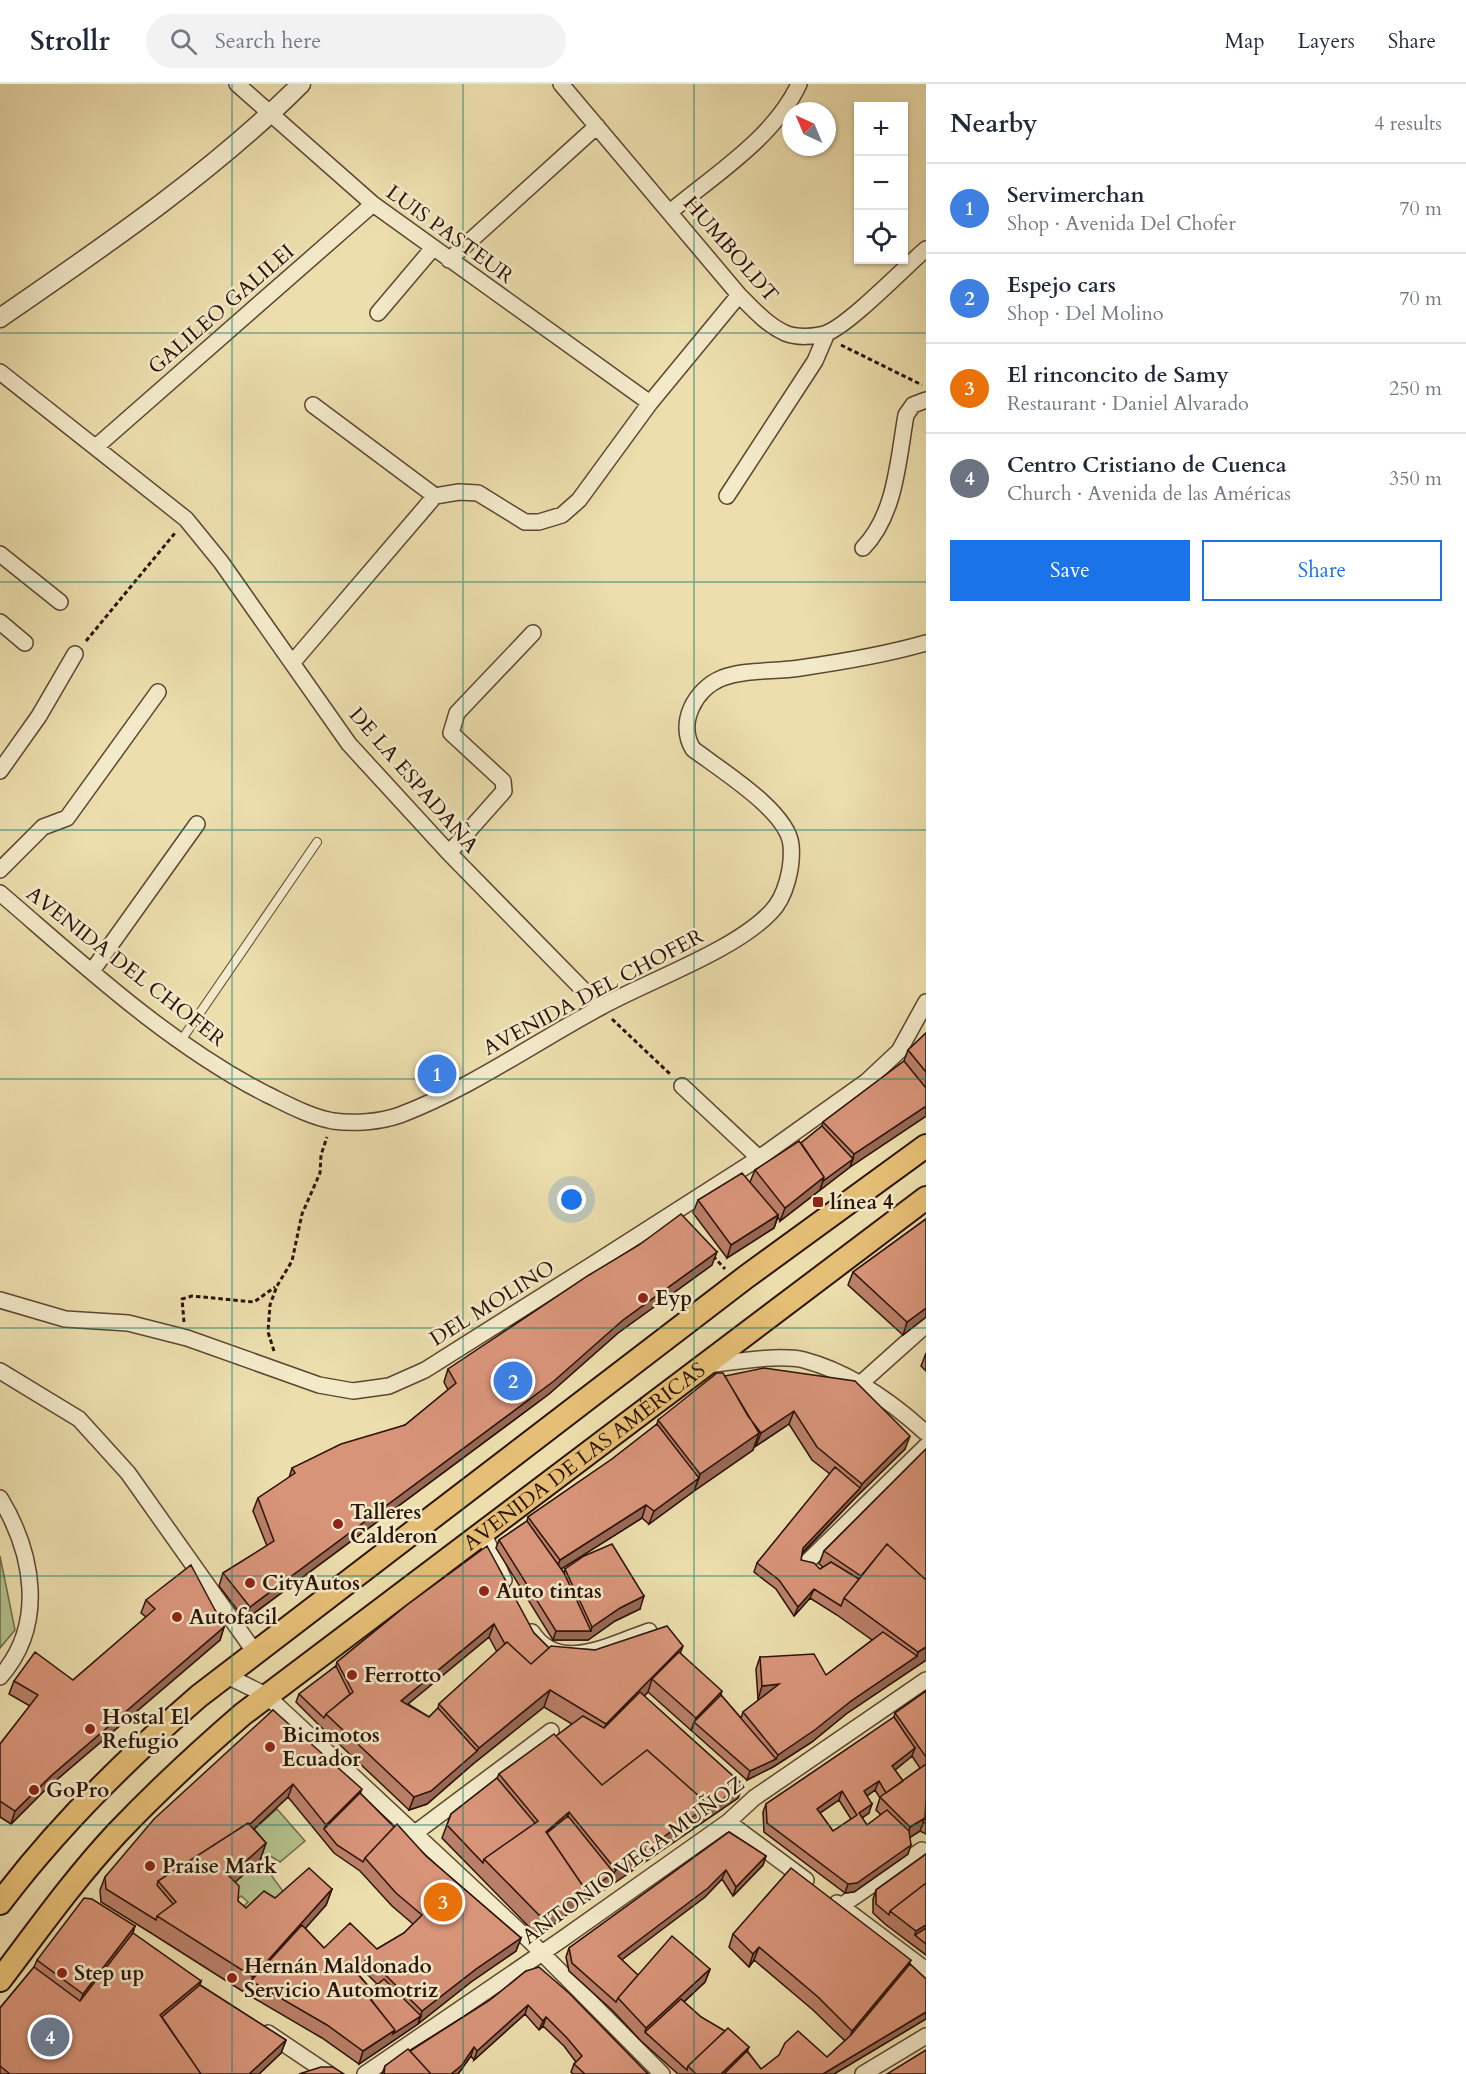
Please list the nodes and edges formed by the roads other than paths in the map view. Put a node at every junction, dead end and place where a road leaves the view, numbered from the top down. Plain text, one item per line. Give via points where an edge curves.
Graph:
1 (237, 84) edge
2 (301, 84) edge
3 (561, 84) edge
4 (799, 84) edge
5 (272, 114) junction
6 (597, 126) junction
7 (373, 204) junction
8 (670, 212) junction
9 (433, 248) junction
10 (926, 249) edge
11 (449, 260) junction
12 (738, 295) junction
13 (378, 314) dead end
14 (0, 318) edge
15 (827, 333) junction
16 (0, 372) edge
17 (926, 400) edge
18 (650, 403) junction
19 (313, 405) dead end
20 (97, 446) junction
21 (435, 496) junction
22 (727, 496) dead end
23 (863, 548) dead end
24 (0, 554) edge
25 (60, 602) dead end
26 (0, 622) edge
27 (533, 633) dead end
28 (25, 643) dead end
29 (926, 643) edge
30 (75, 654) road end
31 (293, 662) junction
32 (158, 692) dead end
33 (2, 763) edge
34 (197, 824) dead end
35 (316, 842) dead end
36 (449, 853) junction
37 (0, 870) edge
38 (0, 893) edge
39 (92, 971) junction
40 (926, 1002) edge
41 (600, 1007) junction
42 (180, 1042) junction
43 (682, 1086) road end
44 (926, 1146) edge
45 (759, 1158) junction
46 (926, 1198) edge
47 (0, 1300) edge
48 (926, 1325) edge
49 (701, 1366) junction
50 (0, 1371) edge
51 (860, 1384) junction
52 (926, 1433) edge
53 (926, 1446) edge
54 (0, 1498) edge
55 (483, 1532) junction
56 (803, 1566) edge
57 (510, 1594) edge
58 (525, 1621) edge
59 (649, 1631) edge
60 (254, 1651) junction
61 (225, 1675) junction
62 (0, 1677) edge
63 (926, 1680) edge
64 (266, 1695) junction
65 (550, 1731) dead end
66 (728, 1822) junction
67 (415, 1833) junction
68 (922, 1850) dead end
69 (0, 1903) edge
70 (841, 1906) junction
71 (542, 1953) junction
72 (926, 1970) edge
73 (0, 1980) edge
74 (257, 2025) edge
75 (926, 2036) edge
76 (316, 2066) junction
77 (302, 2074) edge
78 (329, 2074) edge
79 (365, 2074) edge
80 (662, 2074) edge
81 (863, 2074) edge

1 - 5 street, LUIS PASTEUR
2 - 5 street
3 - 6 street, HUMBOLDT
4 - 8 street via 778,118 757,140
5 - 7 street, LUIS PASTEUR
5 - 14 street via 122,234
6 - 8 street, HUMBOLDT
6 - 11 street
7 - 9 street, LUIS PASTEUR
7 - 20 street, GALILEO GALILEI
8 - 12 street, HUMBOLDT
9 - 11 street, LUIS PASTEUR
9 - 13 street
10 - 15 street
11 - 18 street, LUIS PASTEUR
12 - 15 street, HUMBOLDT via 770,324 788,334
12 - 18 street
15 - 22 street via 815,361
16 - 20 street, DE LA ESPADAÑA
17 - 23 street via 913,405 906,415 891,498 877,534
18 - 21 street via 579,500 562,515 525,522 478,494
19 - 21 street
20 - 31 street, DE LA ESPADAÑA via 186,519
21 - 31 street
24 - 25 street
26 - 28 street
27 - 36 street via 457,713 453,723 451,733 503,781 504,791
29 - 41 street, AVENIDA DEL CHOFER via 892,653 798,669 738,674 720,679 692,704 686,731 693,749 759,800 787,830 791,844 788,878 772,912 742,936
30 - 33 street via 39,716
31 - 36 street, DE LA ESPADAÑA via 349,744
32 - 37 street via 68,818 43,827
34 - 39 street
35 - 42 lane
36 - 41 street, DE LA ESPADAÑA
38 - 39 street, AVENIDA DEL CHOFER
39 - 42 street, AVENIDA DEL CHOFER
40 - 45 street, DEL MOLINO via 899,1051 867,1081
41 - 42 street, AVENIDA DEL CHOFER via 515,1058 399,1115 383,1119 333,1121 291,1106
43 - 45 street
44 - 60 main road, AVENIDA DE LAS AMÉRICAS via 746,1277
45 - 47 street, DEL MOLINO via 425,1370 389,1386 353,1391 319,1385 187,1338 128,1323 65,1319
46 - 49 main road, AVENIDA DE LAS AMÉRICAS
48 - 51 street
49 - 51 street via 750,1359 802,1359
49 - 55 main road, AVENIDA DE LAS AMÉRICAS
50 - 60 street via 79,1419 129,1473
51 - 52 street
53 - 56 street
54 - 62 street via 23,1549 32,1604 22,1645
55 - 57 street
55 - 64 main road, AVENIDA DE LAS AMÉRICAS
58 - 59 street via 549,1648 576,1656
60 - 61 main road, AVENIDA DE LAS AMÉRICAS
61 - 64 street
61 - 69 main road, AVENIDA DE LAS AMÉRICAS via 132,1753 31,1863
63 - 66 street, ANTONIO VEGA MUÑOZ via 750,1795
64 - 67 street
64 - 73 main road, AVENIDA DE LAS AMÉRICAS via 195,1757 116,1835 64,1895
65 - 67 street
66 - 70 street
66 - 71 street, ANTONIO VEGA MUÑOZ
67 - 71 street
68 - 70 street
70 - 72 street
71 - 79 street, ANTONIO VEGA MUÑOZ
71 - 80 street
74 - 76 street
75 - 81 street
76 - 77 street
76 - 78 street

